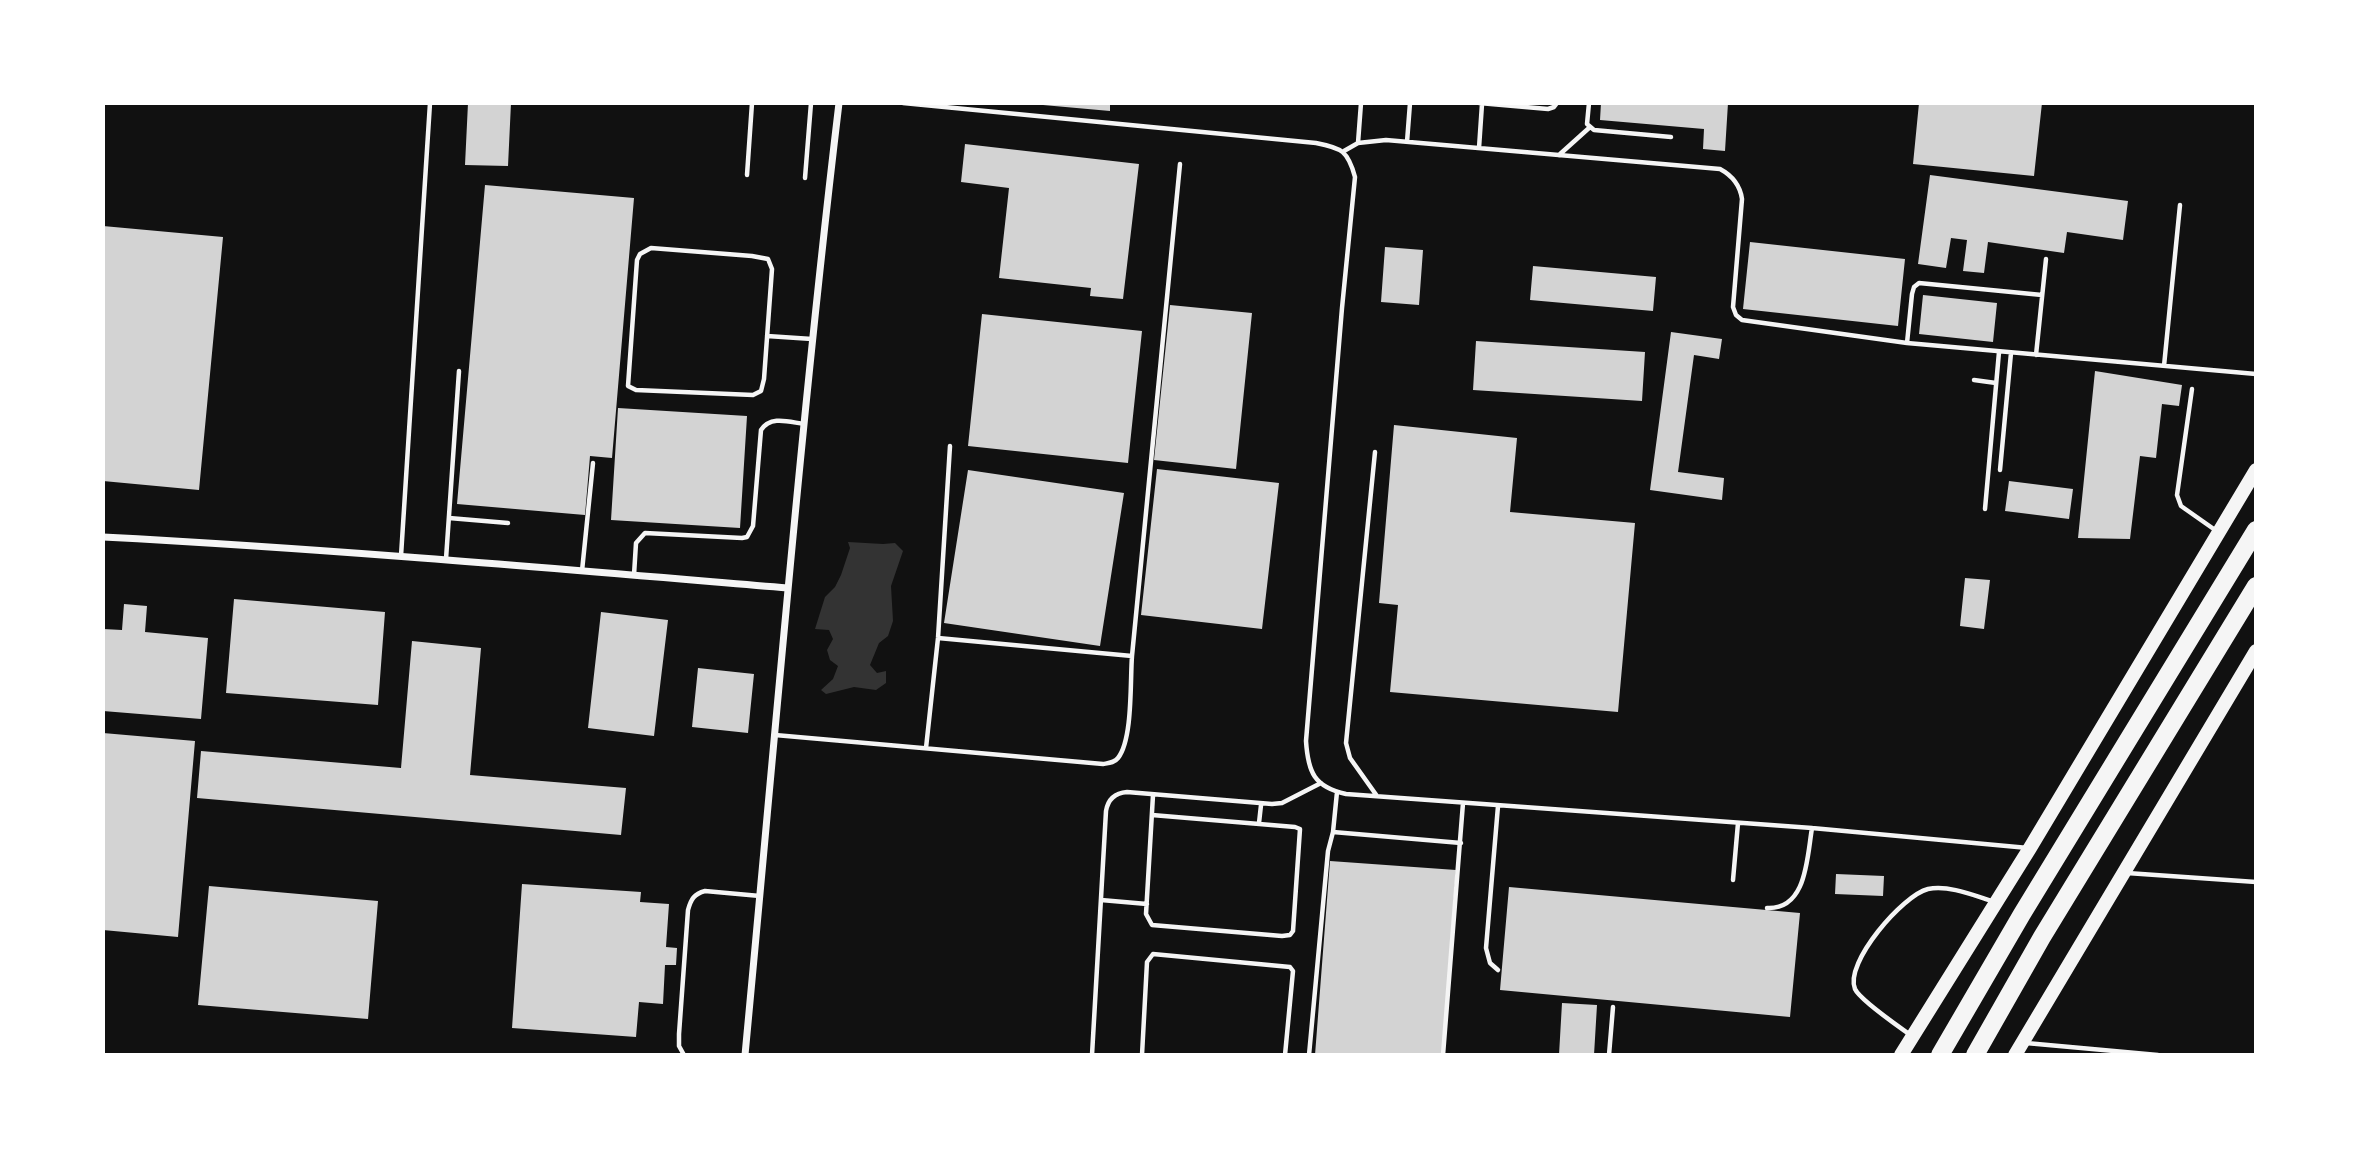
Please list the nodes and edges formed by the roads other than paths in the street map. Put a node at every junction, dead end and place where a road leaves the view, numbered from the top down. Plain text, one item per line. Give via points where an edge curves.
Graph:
1 (430, 103) edge
2 (752, 103) edge
3 (811, 103) edge
4 (839, 103) edge
5 (902, 103) edge
6 (1361, 103) edge
7 (1410, 103) edge
8 (1480, 103) edge
9 (1557, 103) edge
10 (1589, 103) edge
11 (1589, 128) junction
12 (1671, 137) dead end
13 (1407, 142) junction
14 (1358, 143) junction
15 (1479, 148) junction
16 (1344, 151) junction
17 (1559, 155) junction
18 (1181, 164) dead end
19 (747, 175) dead end
20 (804, 178) dead end
21 (2180, 205) dead end
22 (2046, 259) dead end
23 (2042, 295) junction
24 (767, 336) junction
25 (813, 339) junction
26 (1907, 343) junction
27 (1999, 352) junction
28 (2011, 353) junction
29 (2036, 355) junction
30 (2164, 366) junction
31 (459, 371) dead end
32 (2256, 374) edge
33 (1975, 380) dead end
34 (1996, 383) junction
35 (2192, 389) dead end
36 (805, 424) junction
37 (950, 446) dead end
38 (1375, 452) dead end
39 (593, 463) dead end
40 (2000, 470) dead end
41 (2256, 470) edge
42 (1985, 509) dead end
43 (449, 518) junction
44 (508, 523) dead end
45 (2256, 530) edge
46 (2218, 532) junction
47 (103, 537) edge
48 (401, 556) junction
49 (446, 559) junction
50 (582, 571) junction
51 (634, 575) junction
52 (2256, 586) edge
53 (788, 588) junction
54 (938, 638) junction
55 (2256, 651) edge
56 (1132, 656) junction
57 (775, 735) junction
58 (926, 748) junction
59 (1321, 783) junction
60 (1338, 792) junction
61 (1153, 795) junction
62 (1377, 796) junction
63 (1463, 803) junction
64 (1261, 805) junction
65 (1498, 806) junction
66 (1152, 815) junction
67 (1259, 823) junction
68 (1738, 823) junction
69 (1812, 828) junction
70 (1333, 832) junction
71 (1461, 843) junction
72 (2030, 848) junction
73 (2123, 873) junction
74 (1732, 880) dead end
75 (2256, 882) edge
76 (760, 896) junction
77 (1101, 900) junction
78 (1996, 902) junction
79 (1147, 904) junction
80 (1767, 908) dead end
81 (1499, 970) dead end
82 (1613, 1007) dead end
83 (1912, 1037) junction
84 (2018, 1049) edge
85 (2118, 1053) edge
86 (684, 1055) edge
87 (745, 1055) edge
88 (1092, 1055) edge
89 (1142, 1055) edge
90 (1285, 1055) edge
91 (1309, 1055) edge
92 (1443, 1055) edge
93 (1609, 1055) edge
94 (1901, 1055) edge
95 (1940, 1055) edge
96 (1975, 1055) edge
97 (2158, 1055) edge

1 - 48 lane
2 - 19 lane
3 - 20 lane
4 - 25 street
5 - 16 lane via 1317,144
6 - 14 lane
7 - 13 lane
8 - 9 lane via 1548,109
8 - 15 lane
10 - 11 lane
11 - 12 lane
11 - 17 lane
13 - 14 lane
13 - 15 lane
14 - 16 lane
15 - 17 lane
16 - 59 lane via 1355,177 1306,741 1309,768
17 - 26 lane via 1720,169 1740,187 1742,199 1736,315 1742,320
18 - 56 lane
21 - 30 lane
22 - 23 lane
23 - 26 lane via 1919,283 1912,295
23 - 29 lane
24 - 24 lane via 772,269 768,260 651,248 640,254 627,382 633,389 757,393 763,387
24 - 25 lane
25 - 36 street
26 - 27 lane
27 - 28 lane
27 - 34 lane
28 - 29 lane
28 - 40 lane
29 - 30 lane
30 - 32 lane
31 - 43 lane
33 - 34 lane
34 - 42 lane
35 - 46 lane via 2177,495 2181,506
36 - 51 lane via 772,421 761,430 753,526 747,537 645,533 636,543
36 - 53 street
37 - 54 lane
38 - 62 lane via 1346,743 1350,758
39 - 50 lane
41 - 46 main road
43 - 44 lane
43 - 49 lane
45 - 95 highway
46 - 72 main road
47 - 48 street
48 - 49 street
49 - 50 street
50 - 51 street
51 - 53 street
52 - 96 highway
53 - 57 street
54 - 56 lane
54 - 58 lane
55 - 73 main road
56 - 58 lane via 1124,746 1112,763
57 - 58 lane
57 - 76 street
59 - 60 lane
59 - 64 lane via 1282,803
60 - 62 lane
60 - 70 lane
61 - 64 lane
61 - 66 lane
61 - 77 lane via 1119,793 1109,800
62 - 63 lane
63 - 65 lane
63 - 71 lane
64 - 67 lane
65 - 68 lane
65 - 81 lane via 1486,948 1490,963
66 - 67 lane
66 - 79 lane
67 - 79 lane via 1295,827 1301,832 1295,923 1290,935 1152,925
68 - 69 lane
68 - 74 lane
69 - 72 lane
69 - 80 lane via 1797,894 1788,905
70 - 71 lane
70 - 91 lane
71 - 92 lane
72 - 78 main road
73 - 75 lane
73 - 84 main road
76 - 86 lane via 705,891 691,900 679,1034
76 - 87 street
77 - 79 lane
77 - 88 lane
78 - 83 main road
78 - 83 lane via 1941,888 1918,893 1882,927 1856,966 1856,992
82 - 93 lane
83 - 94 main road
84 - 85 lane
85 - 97 lane
89 - 90 lane via 1147,962 1153,954 1290,967

